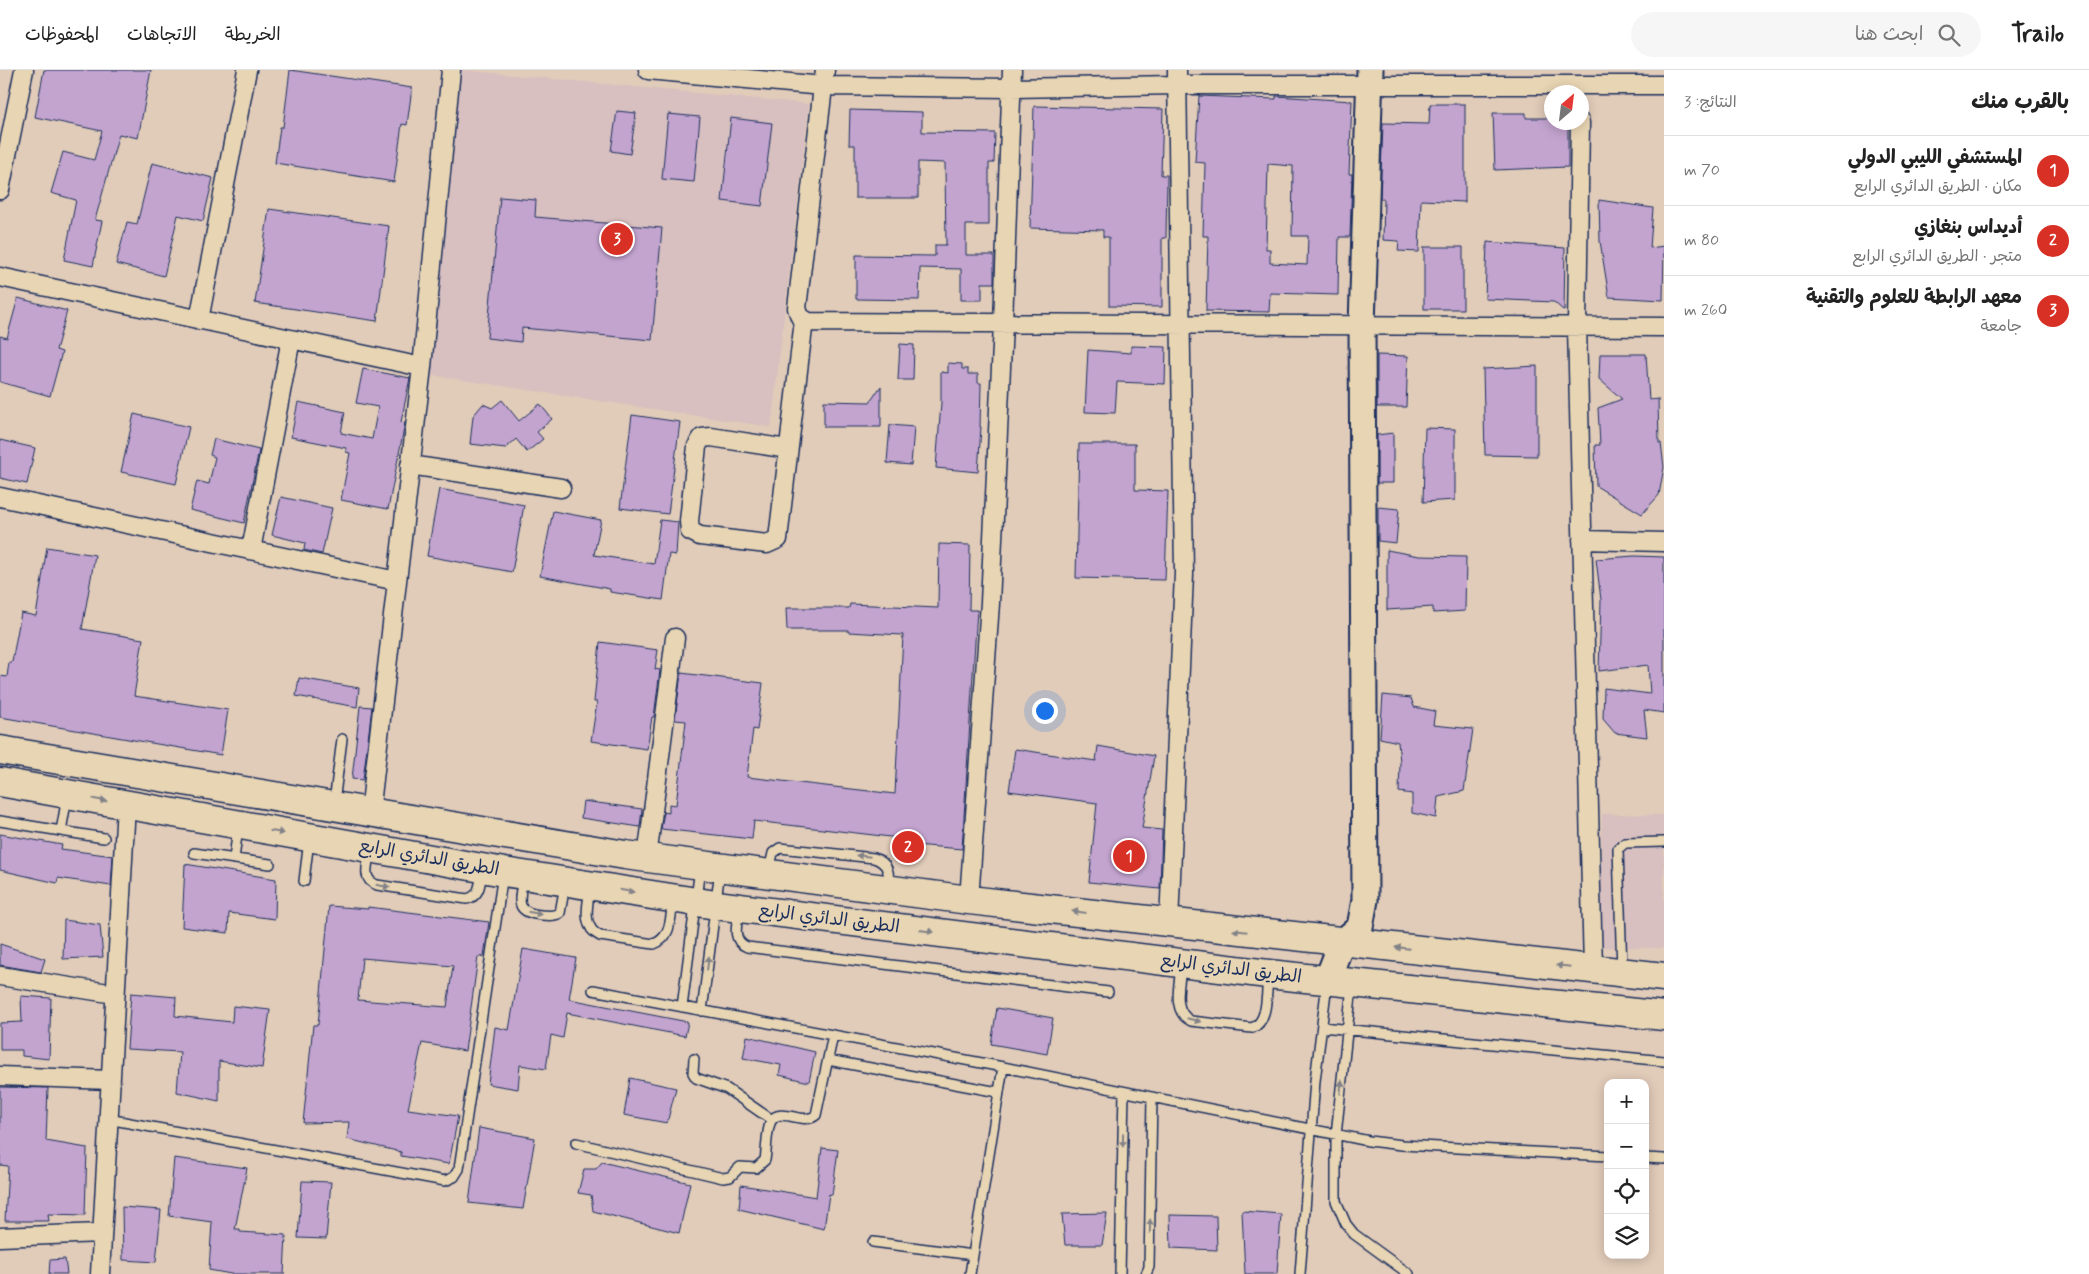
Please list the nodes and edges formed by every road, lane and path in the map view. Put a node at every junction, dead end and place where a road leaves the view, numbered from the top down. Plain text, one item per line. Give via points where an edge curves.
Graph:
1 (24, 70) edge
2 (247, 70) edge
3 (451, 70) edge
4 (648, 70) edge
5 (824, 78) edge
6 (1177, 78) edge
7 (1370, 78) edge
8 (1012, 79) edge
9 (1664, 85) edge
10 (1544, 87) edge
11 (1589, 89) edge
12 (1580, 130) edge
13 (0, 190) edge
14 (0, 277) edge
15 (199, 320) junction
16 (804, 320) junction
17 (1004, 324) junction
18 (1182, 325) junction
19 (1362, 326) junction
20 (1577, 327) junction
21 (1664, 327) edge
22 (291, 339) junction
23 (422, 367) junction
24 (788, 449) junction
25 (410, 465) junction
26 (560, 488) dead end
27 (0, 497) edge
28 (1582, 540) junction
29 (1664, 542) edge
30 (251, 550) junction
31 (397, 581) junction
32 (675, 638) dead end
33 (342, 739) dead end
34 (0, 750) edge
35 (0, 782) edge
36 (67, 794) junction
37 (126, 805) junction
38 (333, 807) junction
39 (370, 813) junction
40 (0, 821) edge
41 (238, 825) junction
42 (61, 831) junction
43 (310, 837) junction
44 (104, 838) dead end
45 (1664, 842) edge
46 (194, 853) dead end
47 (647, 858) junction
48 (234, 859) junction
49 (270, 864) dead end
50 (710, 866) junction
51 (503, 871) junction
52 (304, 881) dead end
53 (578, 883) junction
54 (969, 900) junction
55 (706, 903) junction
56 (1169, 923) junction
57 (1342, 942) junction
58 (1182, 963) junction
59 (1593, 969) junction
60 (1622, 972) junction
61 (1268, 974) junction
62 (0, 976) edge
63 (1664, 977) edge
64 (1340, 982) junction
65 (593, 990) dead end
66 (1108, 992) dead end
67 (115, 994) junction
68 (682, 1007) junction
69 (702, 1011) junction
70 (1664, 1016) edge
71 (1322, 1027) junction
72 (1347, 1030) junction
73 (833, 1035) junction
74 (694, 1058) dead end
75 (828, 1060) junction
76 (1664, 1062) edge
77 (1002, 1067) junction
78 (0, 1076) edge
79 (110, 1080) junction
80 (998, 1092) junction
81 (1124, 1092) junction
82 (1152, 1097) junction
83 (108, 1120) junction
84 (772, 1120) junction
85 (1311, 1130) junction
86 (1336, 1135) junction
87 (576, 1142) dead end
88 (1604, 1156) edge
89 (1649, 1158) edge
90 (1664, 1159) edge
91 (101, 1233) junction
92 (0, 1237) edge
93 (872, 1242) dead end
94 (973, 1255) junction
95 (100, 1274) edge
96 (970, 1274) edge
97 (1120, 1274) edge
98 (1146, 1274) edge
99 (1300, 1274) edge
100 (1409, 1274) edge

1 - 13 street
2 - 15 street
3 - 23 street
4 - 5 street
5 - 8 street
5 - 16 street via 797,308
6 - 7 street
6 - 8 street
6 - 18 street
7 - 10 street
7 - 19 main road
8 - 17 street
9 - 11 street
12 - 20 street
14 - 15 street
15 - 22 street
16 - 17 street via 813,323
16 - 24 street
17 - 18 street
17 - 54 street via 990,603
18 - 19 street
18 - 56 street via 1184,574
19 - 20 street
19 - 57 main road via 1365,900 1360,927
20 - 21 street
20 - 28 street
22 - 23 street
22 - 30 street
23 - 25 street
24 - 24 street via 779,535 775,542 767,544 710,537 690,531 688,521 697,446 702,438
25 - 26 street
25 - 31 street
27 - 30 street
28 - 29 street
28 - 59 street
30 - 31 street
31 - 39 street
32 - 47 street
33 - 38 lane
34 - 38 main road, الطريق الدائري الرابع
35 - 36 main road, الطريق الدائري الرابع
36 -> 37 main road, الطريق الدائري الرابع
36 - 42 lane
37 - 41 main road, الطريق الدائري الرابع
37 - 67 street
38 - 39 main road, الطريق الدائري الرابع
39 - 47 main road, الطريق الدائري الرابع
40 - 42 lane
41 -> 43 main road, الطريق الدائري الرابع
41 - 48 lane
42 - 44 lane
43 -> 51 main road, الطريق الدائري الرابع
43 - 52 lane
45 - 60 lane via 1626,842 1618,849
46 - 48 lane
47 - 50 main road, الطريق الدائري الرابع
48 - 49 lane
54 -> 50 main road, الطريق الدائري الرابع
50 - 55 lane
50 - 55 lane
51 - 53 main road, الطريق الدائري الرابع
51 -> 53 lane via 523,910 529,913 554,916 560,913
51 - 83 lane via 459,1168 454,1177 445,1181
53 -> 55 main road, الطريق الدائري الرابع
53 - 55 lane via 588,924 600,936 654,944
56 -> 54 main road, الطريق الدائري الرابع
55 -> 58 main road, الطريق الدائري الرابع
55 - 66 lane via 736,934 740,944 747,947
55 - 68 lane
69 -> 55 lane
57 -> 56 main road, الطريق الدائري الرابع
59 -> 57 main road, الطريق الدائري الرابع
57 - 64 main road
58 - 61 main road, الطريق الدائري الرابع
58 -> 61 lane via 1178,1006 1182,1015 1191,1020 1235,1026 1252,1028 1260,1024 1264,1015
59 - 60 main road, الطريق الدائري الرابع
60 - 63 main road, الطريق الدائري الرابع
61 - 64 main road, الطريق الدائري الرابع
62 - 67 street
64 - 70 main road, الطريق الدائري الرابع
64 - 71 lane
64 - 72 lane
65 - 68 lane
67 - 79 street
68 - 69 lane
69 - 73 lane
71 - 72 lane
71 - 85 lane
72 - 76 lane
86 -> 72 lane
73 - 75 lane
73 - 77 lane
74 - 84 lane via 696,1078 727,1089
75 - 80 lane
75 - 84 lane via 816,1115 809,1119 781,1115
77 - 80 lane
77 - 81 lane
78 - 79 street
79 - 83 street
80 - 94 lane
81 - 82 lane
81 -> 97 lane
82 - 85 lane
98 -> 82 lane via 1149,1267
83 - 91 street
84 - 87 lane via 763,1163 756,1168 740,1167 727,1178
85 - 86 lane
85 - 99 lane
86 - 88 lane via 1402,1145
86 - 100 lane via 1336,1201 1340,1213 1354,1234
89 - 90 lane
91 - 92 street
91 - 95 street
93 - 94 lane
94 - 96 lane

